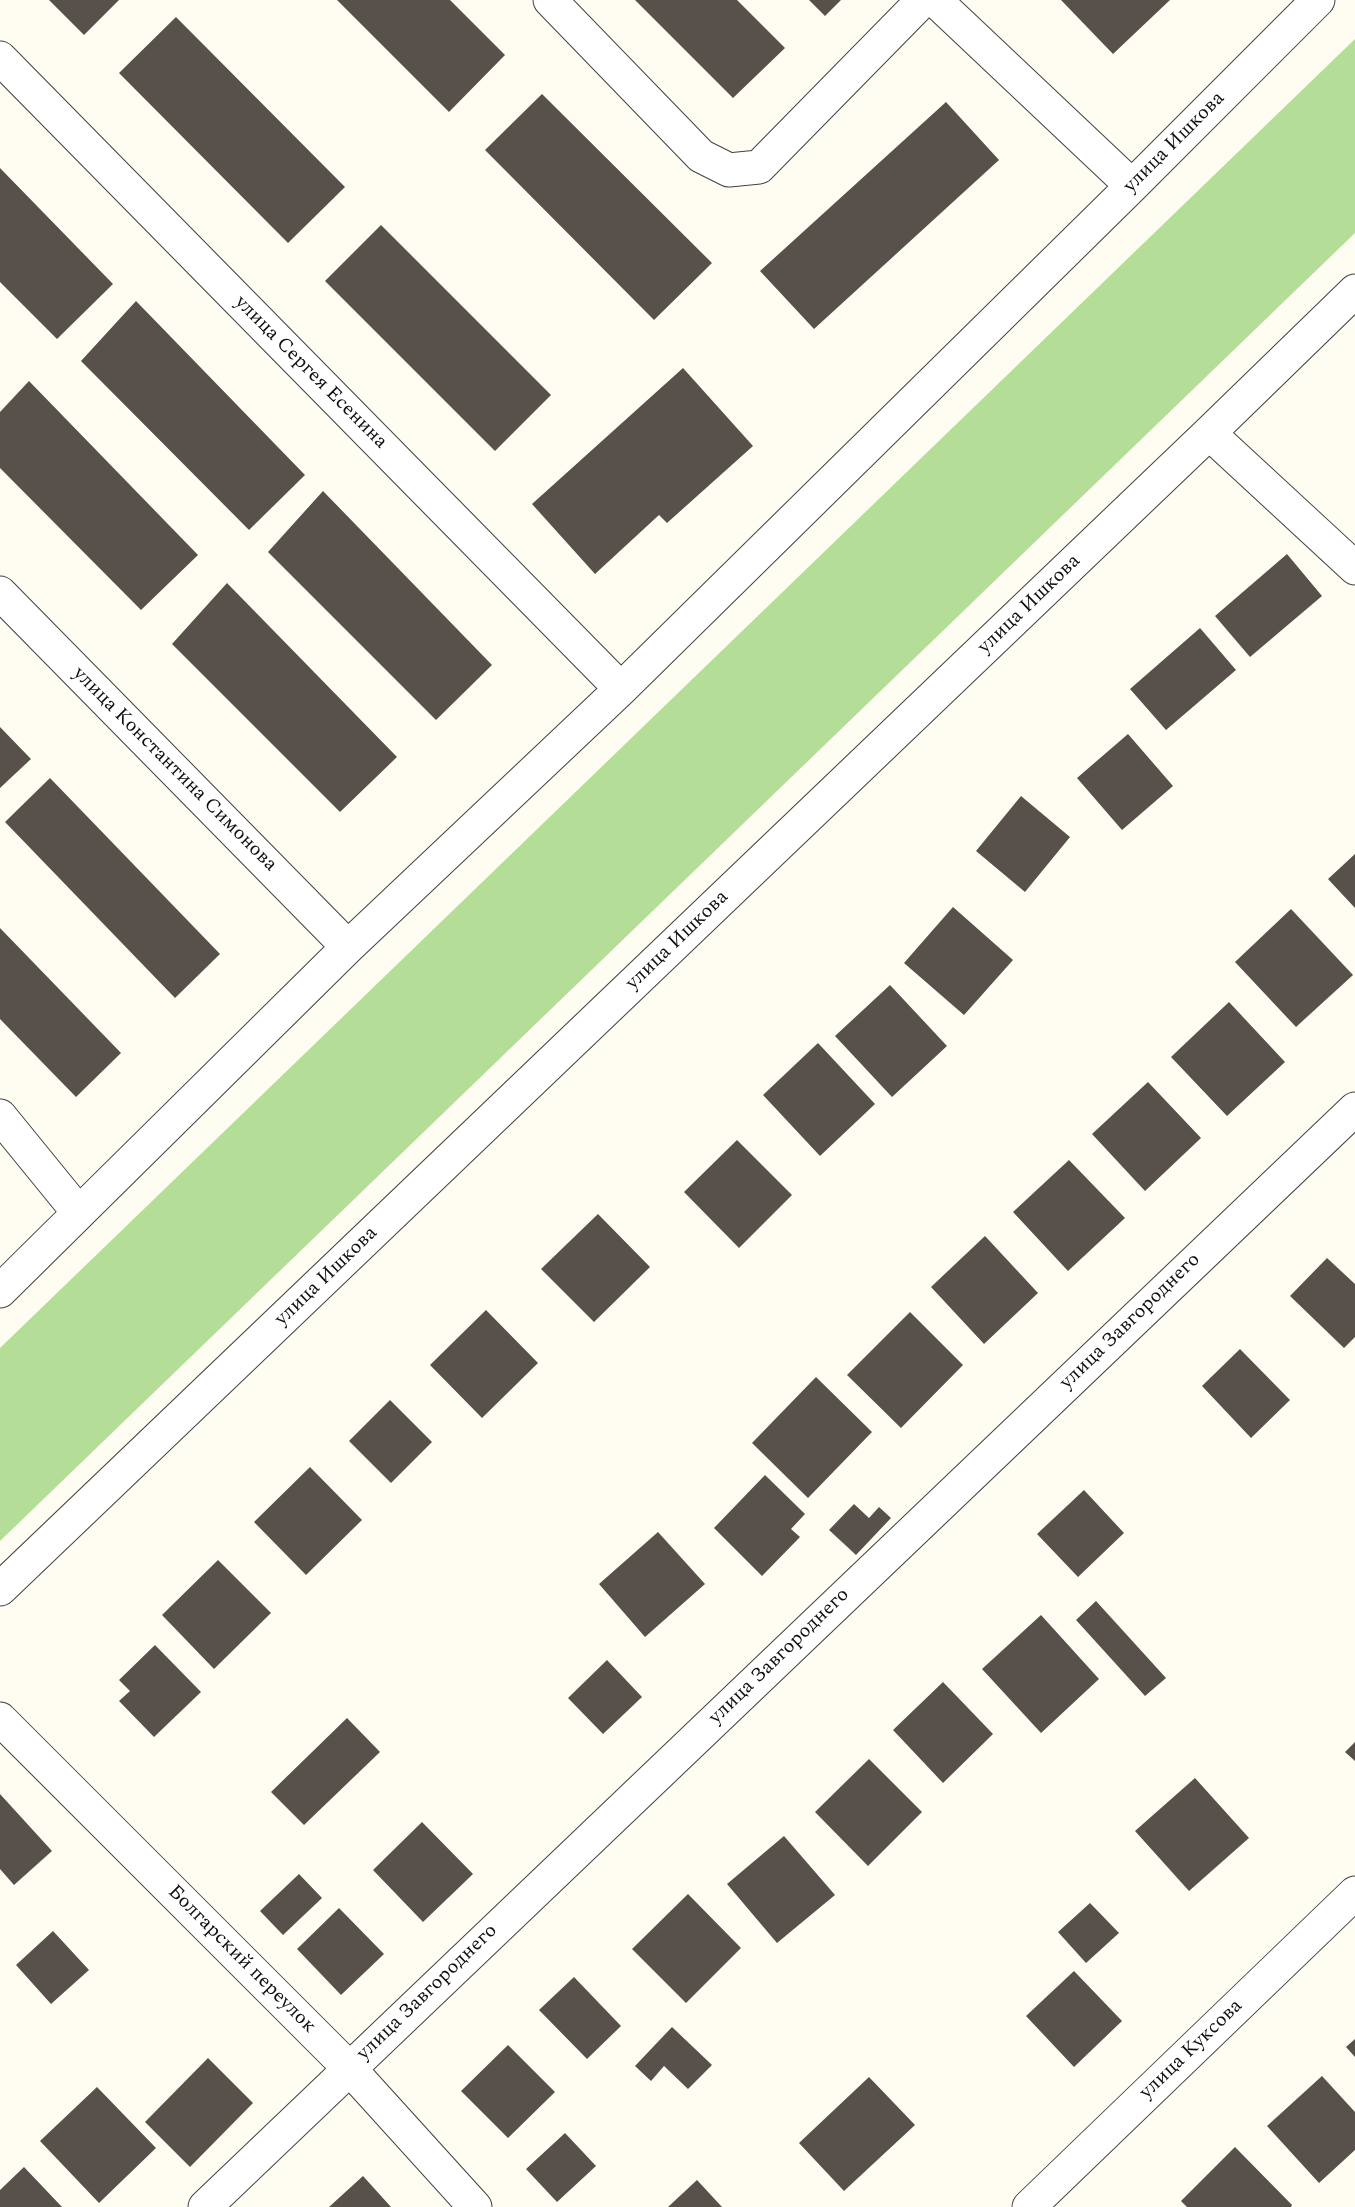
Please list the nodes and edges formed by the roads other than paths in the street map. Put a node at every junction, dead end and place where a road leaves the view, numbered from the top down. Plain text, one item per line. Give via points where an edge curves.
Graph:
1 (550, 0) edge
2 (923, 0) edge
3 (935, 0) edge
4 (1318, 0) edge
5 (0, 58) edge
6 (1132, 186) junction
7 (1355, 291) edge
8 (1209, 433) junction
9 (1355, 568) edge
10 (0, 593) edge
11 (621, 689) junction
12 (348, 947) junction
13 (1355, 1109) edge
14 (0, 1116) edge
15 (79, 1213) junction
16 (0, 1291) edge
17 (0, 1589) edge
18 (0, 1719) edge
19 (1355, 1893) edge
20 (349, 2068) junction
21 (205, 2207) edge
22 (475, 2207) edge
23 (1029, 2207) edge

1 - 2 street via 701,156 729,170 759,167
3 - 6 street
4 - 6 street, улица Ишкова
5 - 11 street, улица Сергея Есенина
6 - 11 street, улица Ишкова
7 - 8 street, улица Ишкова
8 - 9 street
8 - 17 street, улица Ишкова
10 - 12 street, улица Константина Симонова
11 - 12 street, улица Ишкова
12 - 15 street, улица Ишкова
13 - 20 street, улица Завгороднего
14 - 15 street
15 - 16 street, улица Ишкова
18 - 20 street, Болгарский переулок
19 - 23 street, улица Куксова
20 - 21 street, улица Завгороднего
20 - 22 street, Болгарский переулок

